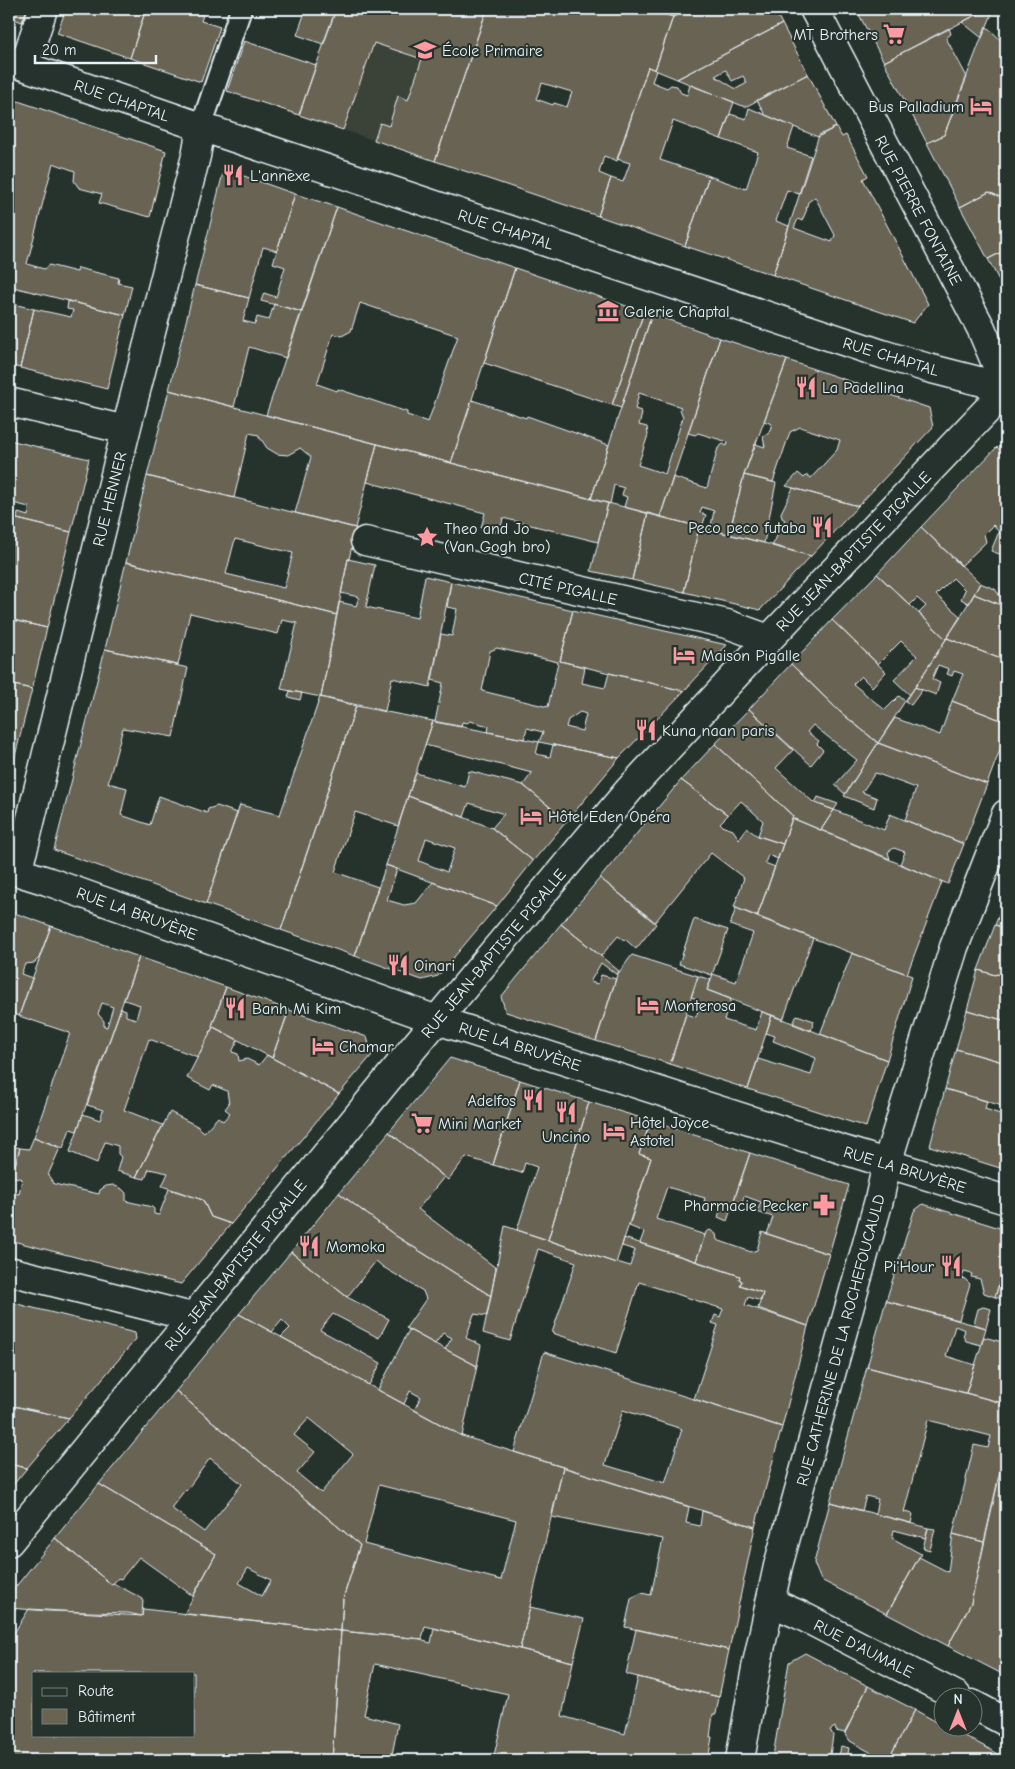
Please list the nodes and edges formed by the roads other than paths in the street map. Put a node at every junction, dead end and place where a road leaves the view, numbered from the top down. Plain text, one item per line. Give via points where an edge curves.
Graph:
1 (43, 9) edge
2 (241, 9) edge
3 (814, 9) edge
4 (16, 63) edge
5 (201, 127) junction
6 (1006, 388) edge
7 (9, 402) edge
8 (126, 430) junction
9 (365, 541) dead end
10 (769, 639) junction
11 (1006, 814) edge
12 (13, 870) edge
13 (437, 1020) junction
14 (887, 1163) junction
15 (1006, 1200) edge
16 (9, 1272) edge
17 (192, 1317) junction
18 (9, 1542) edge
19 (770, 1602) junction
20 (938, 1686) edge
21 (982, 1709) edge
22 (1006, 1722) edge
23 (740, 1760) edge

1 - 4 street
2 - 5 lane
3 - 6 street, RUE PIERRE FONTAINE via 981,328
4 - 5 street, RUE CHAPTAL
5 - 6 street, RUE CHAPTAL via 882,354
5 - 8 street, RUE HENNER
6 - 10 street, RUE JEAN-BAPTISTE PIGALLE
7 - 8 street
8 - 12 street, RUE HENNER via 26,843
9 - 10 street, CITÉ PIGALLE via 727,624
10 - 13 street, RUE JEAN-BAPTISTE PIGALLE via 629,790
11 - 14 street, RUE CATHERINE DE LA ROCHEFOUCAULD via 954,947
12 - 13 street, RUE LA BRUYÈRE
13 - 14 street, RUE LA BRUYÈRE
13 - 17 street, RUE JEAN-BAPTISTE PIGALLE
14 - 15 street, RUE LA BRUYÈRE
14 - 19 street, RUE CATHERINE DE LA ROCHEFOUCAULD
16 - 17 street
17 - 18 street, RUE JEAN-BAPTISTE PIGALLE
19 - 20 street, RUE D'AUMALE
19 - 23 street, RUE CATHERINE DE LA ROCHEFOUCAULD
21 - 22 street

